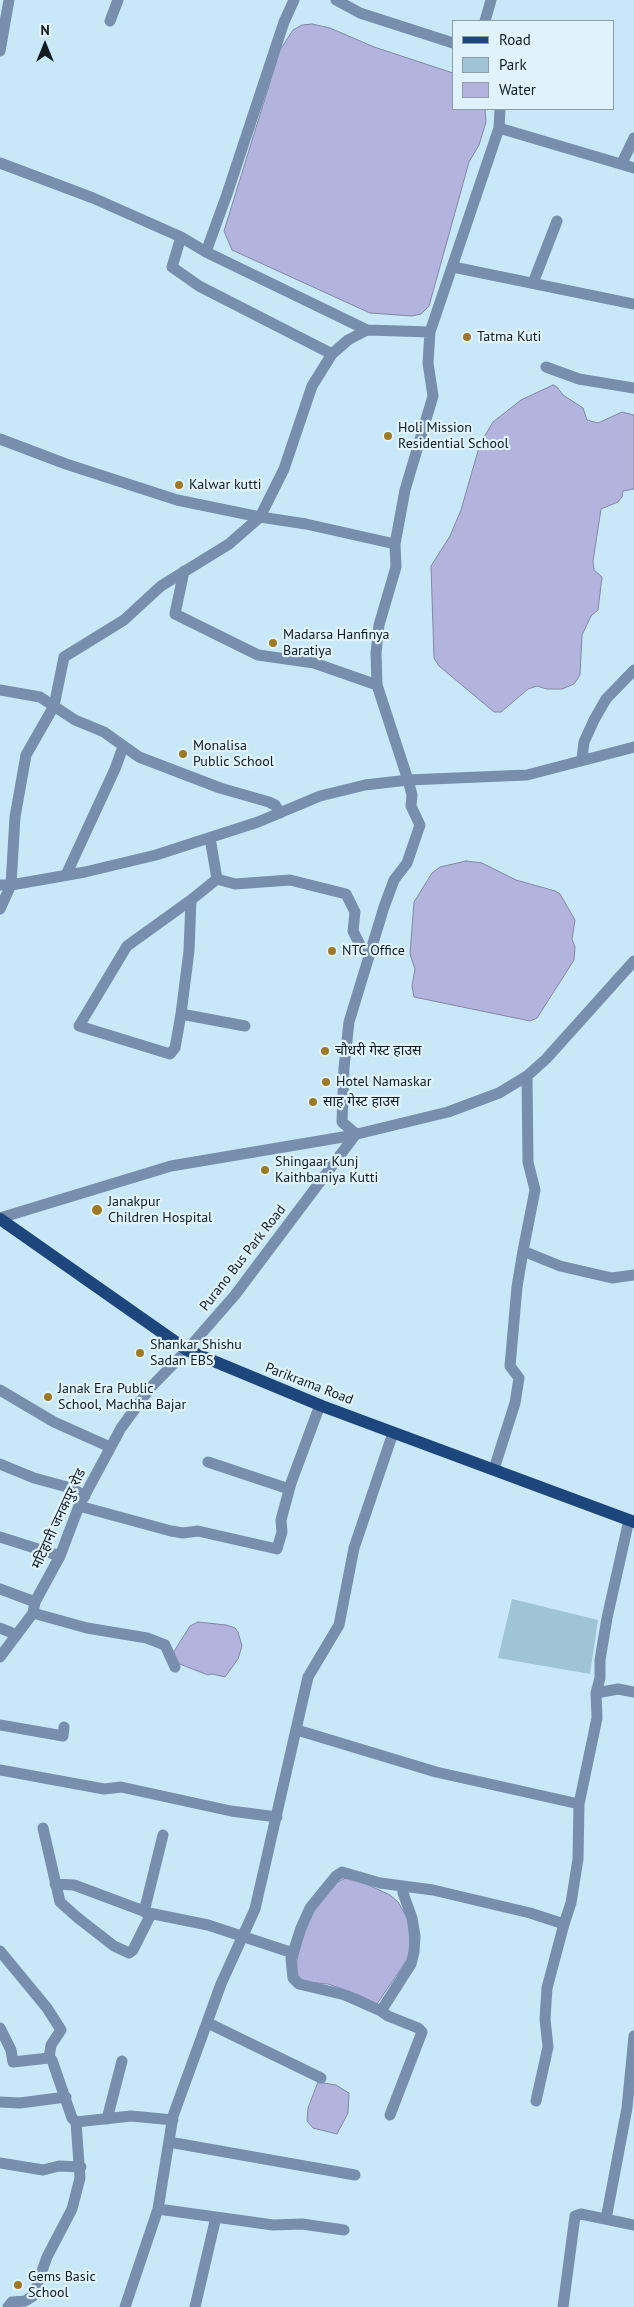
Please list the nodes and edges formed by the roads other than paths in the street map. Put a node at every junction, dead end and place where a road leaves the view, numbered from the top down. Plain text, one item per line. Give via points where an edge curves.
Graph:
1 (9, 0) edge
2 (118, 0) edge
3 (294, 0) edge
4 (336, 0) edge
5 (491, 0) edge
6 (485, 20) edge
7 (110, 21) dead end
8 (452, 43) edge
9 (0, 52) edge
10 (500, 110) edge
11 (499, 128) junction
12 (634, 138) edge
13 (0, 163) edge
14 (622, 163) junction
15 (634, 168) edge
16 (557, 221) dead end
17 (181, 237) junction
18 (206, 252) junction
19 (453, 267) junction
20 (533, 283) junction
21 (634, 304) edge
22 (367, 330) junction
23 (430, 332) junction
24 (332, 354) junction
25 (546, 367) dead end
26 (634, 388) edge
27 (0, 439) edge
28 (260, 518) junction
29 (396, 544) junction
30 (184, 571) junction
31 (634, 670) edge
32 (377, 685) junction
33 (0, 690) edge
34 (54, 706) junction
35 (123, 747) junction
36 (634, 747) edge
37 (582, 759) junction
38 (408, 780) junction
39 (280, 813) junction
40 (210, 838) junction
41 (66, 875) junction
42 (217, 879) junction
43 (5, 885) edge
44 (191, 900) junction
45 (0, 909) edge
46 (370, 951) junction
47 (634, 961) edge
48 (180, 1014) junction
49 (245, 1026) dead end
50 (527, 1076) junction
51 (356, 1134) junction
52 (0, 1219) edge
53 (523, 1252) junction
54 (634, 1275) edge
55 (187, 1350) junction
56 (0, 1390) edge
57 (320, 1405) junction
58 (393, 1433) junction
59 (110, 1447) junction
60 (208, 1462) dead end
61 (0, 1464) edge
62 (494, 1469) junction
63 (289, 1489) junction
64 (82, 1501) junction
65 (632, 1521) edge
66 (0, 1537) edge
67 (60, 1556) junction
68 (0, 1590) edge
69 (34, 1608) junction
70 (0, 1628) edge
71 (15, 1634) junction
72 (0, 1657) edge
73 (175, 1668) dead end
74 (634, 1692) edge
75 (596, 1693) junction
76 (0, 1725) edge
77 (64, 1727) dead end
78 (297, 1730) junction
79 (0, 1770) edge
80 (579, 1804) junction
81 (277, 1817) junction
82 (43, 1828) dead end
83 (163, 1835) dead end
84 (55, 1884) junction
85 (403, 1886) junction
86 (148, 1913) junction
87 (564, 1924) junction
88 (242, 1936) junction
89 (0, 1951) edge
90 (293, 1953) junction
91 (382, 2011) junction
92 (208, 2023) junction
93 (0, 2028) edge
94 (634, 2036) edge
95 (49, 2058) junction
96 (122, 2061) dead end
97 (321, 2078) dead end
98 (66, 2097) junction
99 (536, 2101) dead end
100 (0, 2102) edge
101 (390, 2115) dead end
102 (107, 2119) junction
103 (173, 2120) junction
104 (76, 2122) junction
105 (169, 2142) junction
106 (0, 2163) edge
107 (81, 2167) junction
108 (355, 2175) dead end
109 (158, 2209) junction
110 (216, 2217) junction
111 (606, 2219) junction
112 (634, 2225) edge
113 (344, 2230) dead end
114 (8, 2307) edge
115 (125, 2307) edge
116 (195, 2307) edge
117 (564, 2307) edge

1 - 9 street
2 - 7 street
3 - 18 street
4 - 8 street via 360,13
5 - 6 street
10 - 11 street
11 - 14 street
11 - 19 street
12 - 14 street
13 - 17 street via 93,198
14 - 15 street
16 - 20 street
17 - 18 street
17 - 24 street via 172,267 200,286
18 - 22 street
19 - 20 street
19 - 23 street
20 - 21 street
22 - 23 street
22 - 24 street
23 - 29 street via 428,363 432,396 405,490
24 - 28 street via 312,386 284,469
25 - 26 street via 579,379
27 - 28 street via 138,489
28 - 29 street via 306,524
28 - 30 street via 229,544
29 - 32 street via 396,567 379,625
30 - 32 street via 175,614 258,655 314,663
30 - 34 street via 161,586 124,620 64,657
31 - 37 street via 606,699 584,742
32 - 38 street
33 - 34 street via 40,697
34 - 35 street via 75,720 104,732
34 - 43 street via 26,755
35 - 39 street via 174,772 269,802
35 - 41 street
36 - 37 street
37 - 38 street via 527,775
38 - 39 street via 365,785 329,794
38 - 46 street via 411,806 420,824 407,863 394,880
39 - 40 street
40 - 41 street via 156,855
40 - 42 street
41 - 43 street
42 - 44 street
42 - 46 street via 235,884 290,880 346,894 355,912 353,931 361,947
43 - 45 street
44 - 48 street via 189,951
44 - 48 street via 127,946 79,1026 170,1054 175,1048
46 - 51 street via 352,1011 344,1068 342,1122
47 - 50 street via 561,1044
48 - 49 street
50 - 51 street via 499,1093 448,1112
50 - 53 street via 528,1162 535,1190
51 - 52 street via 171,1166
51 - 55 street, Purano Bus Park Road via 235,1295
52 - 55 main road, Parikrama Road
53 - 54 street via 560,1266 612,1278
53 - 62 street via 510,1366 518,1378 515,1404
55 - 57 main road, Parikrama Road
55 - 59 street, मटिहानी जनकपुर रोड via 151,1387
56 - 59 street via 54,1422
57 - 58 main road, Parikrama Road
57 - 63 street
58 - 62 main road, Parikrama Road
58 - 78 street via 354,1548 339,1625 308,1677
59 - 64 street, मटिहानी जनकपुर रोड
60 - 63 street
61 - 64 street via 70,1488
62 - 65 main road, Parikrama Road
63 - 64 street via 281,1520 279,1547 273,1550 198,1530 177,1532
64 - 67 street, मटिहानी जनकपुर रोड
65 - 75 street via 607,1618
66 - 67 street
67 - 69 street, मटिहानी जनकपुर रोड
68 - 69 street
69 - 71 street, मटिहानी जनकपुर रोड
69 - 73 street via 87,1628 147,1638 165,1645
70 - 71 street
71 - 72 street, मटिहानी जनकपुर रोड
74 - 75 street via 618,1689
75 - 80 street via 597,1718
76 - 77 street via 62,1736
78 - 80 street via 436,1772
78 - 81 street
79 - 81 street via 104,1789 121,1787 231,1811
80 - 87 street via 578,1859 572,1903
81 - 88 street via 255,1908
82 - 84 street
83 - 86 street
84 - 86 street via 74,1885
84 - 86 street via 60,1902 114,1946 129,1953
85 - 87 street via 433,1890
85 - 90 street via 342,1872 310,1908
85 - 91 street via 412,1918 414,1952 411,1964
86 - 88 street via 192,1920
87 - 99 street via 547,1988 545,2019 548,2047
88 - 90 street
88 - 92 street
89 - 95 street via 61,2030 51,2045
90 - 91 street via 291,1970 299,1984 345,1995
91 - 101 street via 422,2032
92 - 97 street
92 - 103 street
93 - 95 street via 14,2062
94 - 111 street via 627,2108
95 - 98 street
96 - 102 street
98 - 100 street via 20,2103
98 - 104 street
102 - 103 street via 147,2116
102 - 104 street
103 - 105 street
104 - 107 street
105 - 108 street
105 - 109 street
106 - 107 street via 43,2170 59,2166
107 - 114 street via 72,2209 33,2296 25,2301 12,2302
109 - 110 street
109 - 115 street
110 - 113 street
110 - 116 street
111 - 112 street
111 - 117 street via 581,2214 575,2216

